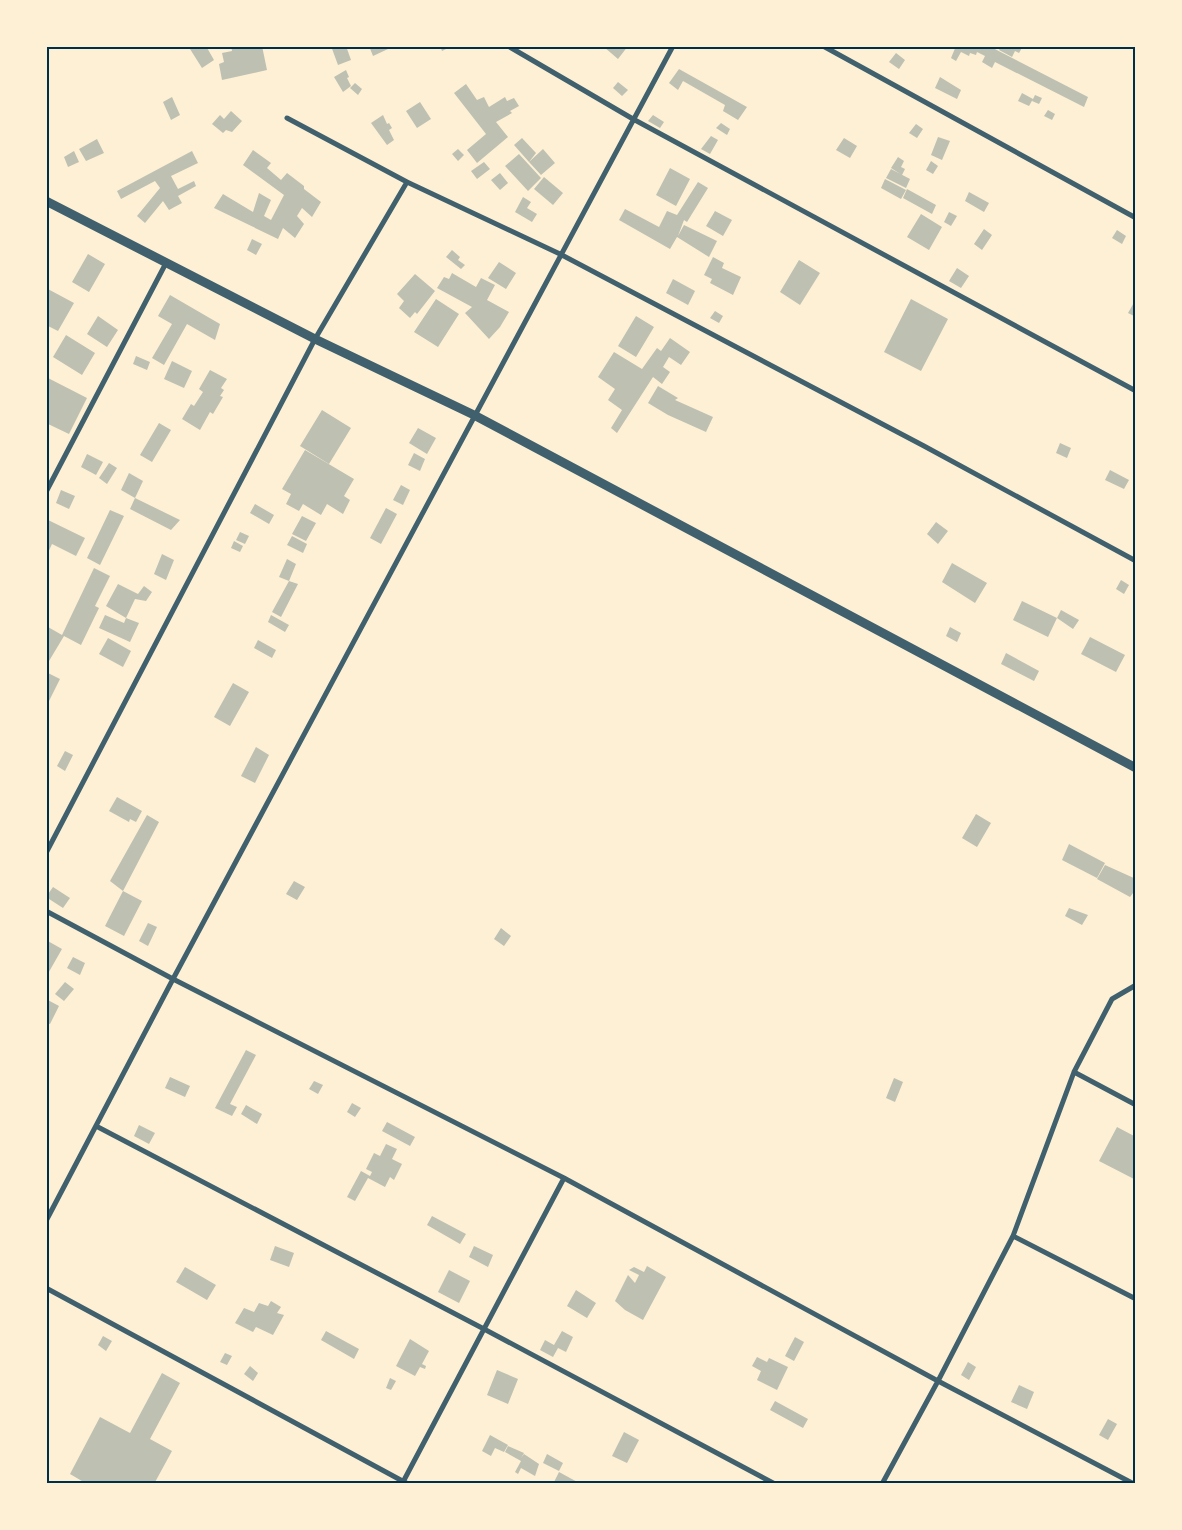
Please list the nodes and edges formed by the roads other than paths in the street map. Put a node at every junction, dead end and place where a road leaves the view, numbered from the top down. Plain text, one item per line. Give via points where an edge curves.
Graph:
1 (508, 46) edge
2 (672, 46) edge
3 (823, 46) edge
4 (288, 118) dead end
5 (633, 119) junction
6 (407, 182) junction
7 (46, 201) edge
8 (1136, 218) edge
9 (560, 254) junction
10 (166, 263) junction
11 (315, 339) junction
12 (1136, 392) edge
13 (474, 415) junction
14 (46, 492) edge
15 (1136, 561) edge
16 (1136, 768) edge
17 (46, 853) edge
18 (46, 910) edge
19 (173, 979) junction
20 (1136, 985) edge
21 (1074, 1072) junction
22 (1136, 1105) edge
23 (96, 1126) junction
24 (564, 1178) junction
25 (46, 1222) edge
26 (1013, 1236) junction
27 (46, 1288) edge
28 (1136, 1299) edge
29 (484, 1328) junction
30 (938, 1381) junction
31 (405, 1483) edge
32 (775, 1484) edge
33 (882, 1484) edge
34 (1134, 1484) edge

1 - 5 street
2 - 5 street
3 - 8 street
4 - 6 street
5 - 9 street
5 - 12 street
6 - 9 street
6 - 11 street
7 - 10 street
9 - 13 street
9 - 15 street
10 - 11 street
10 - 14 street
11 - 13 street
11 - 17 street
13 - 16 street
13 - 19 street
18 - 19 street
19 - 23 street
19 - 24 street
20 - 21 street via 1112,999
21 - 22 street
21 - 26 street
23 - 25 street
23 - 29 street
24 - 29 street
24 - 30 street
26 - 28 street
26 - 30 street
27 - 31 street
29 - 31 street
29 - 32 street
30 - 33 street
30 - 34 street

